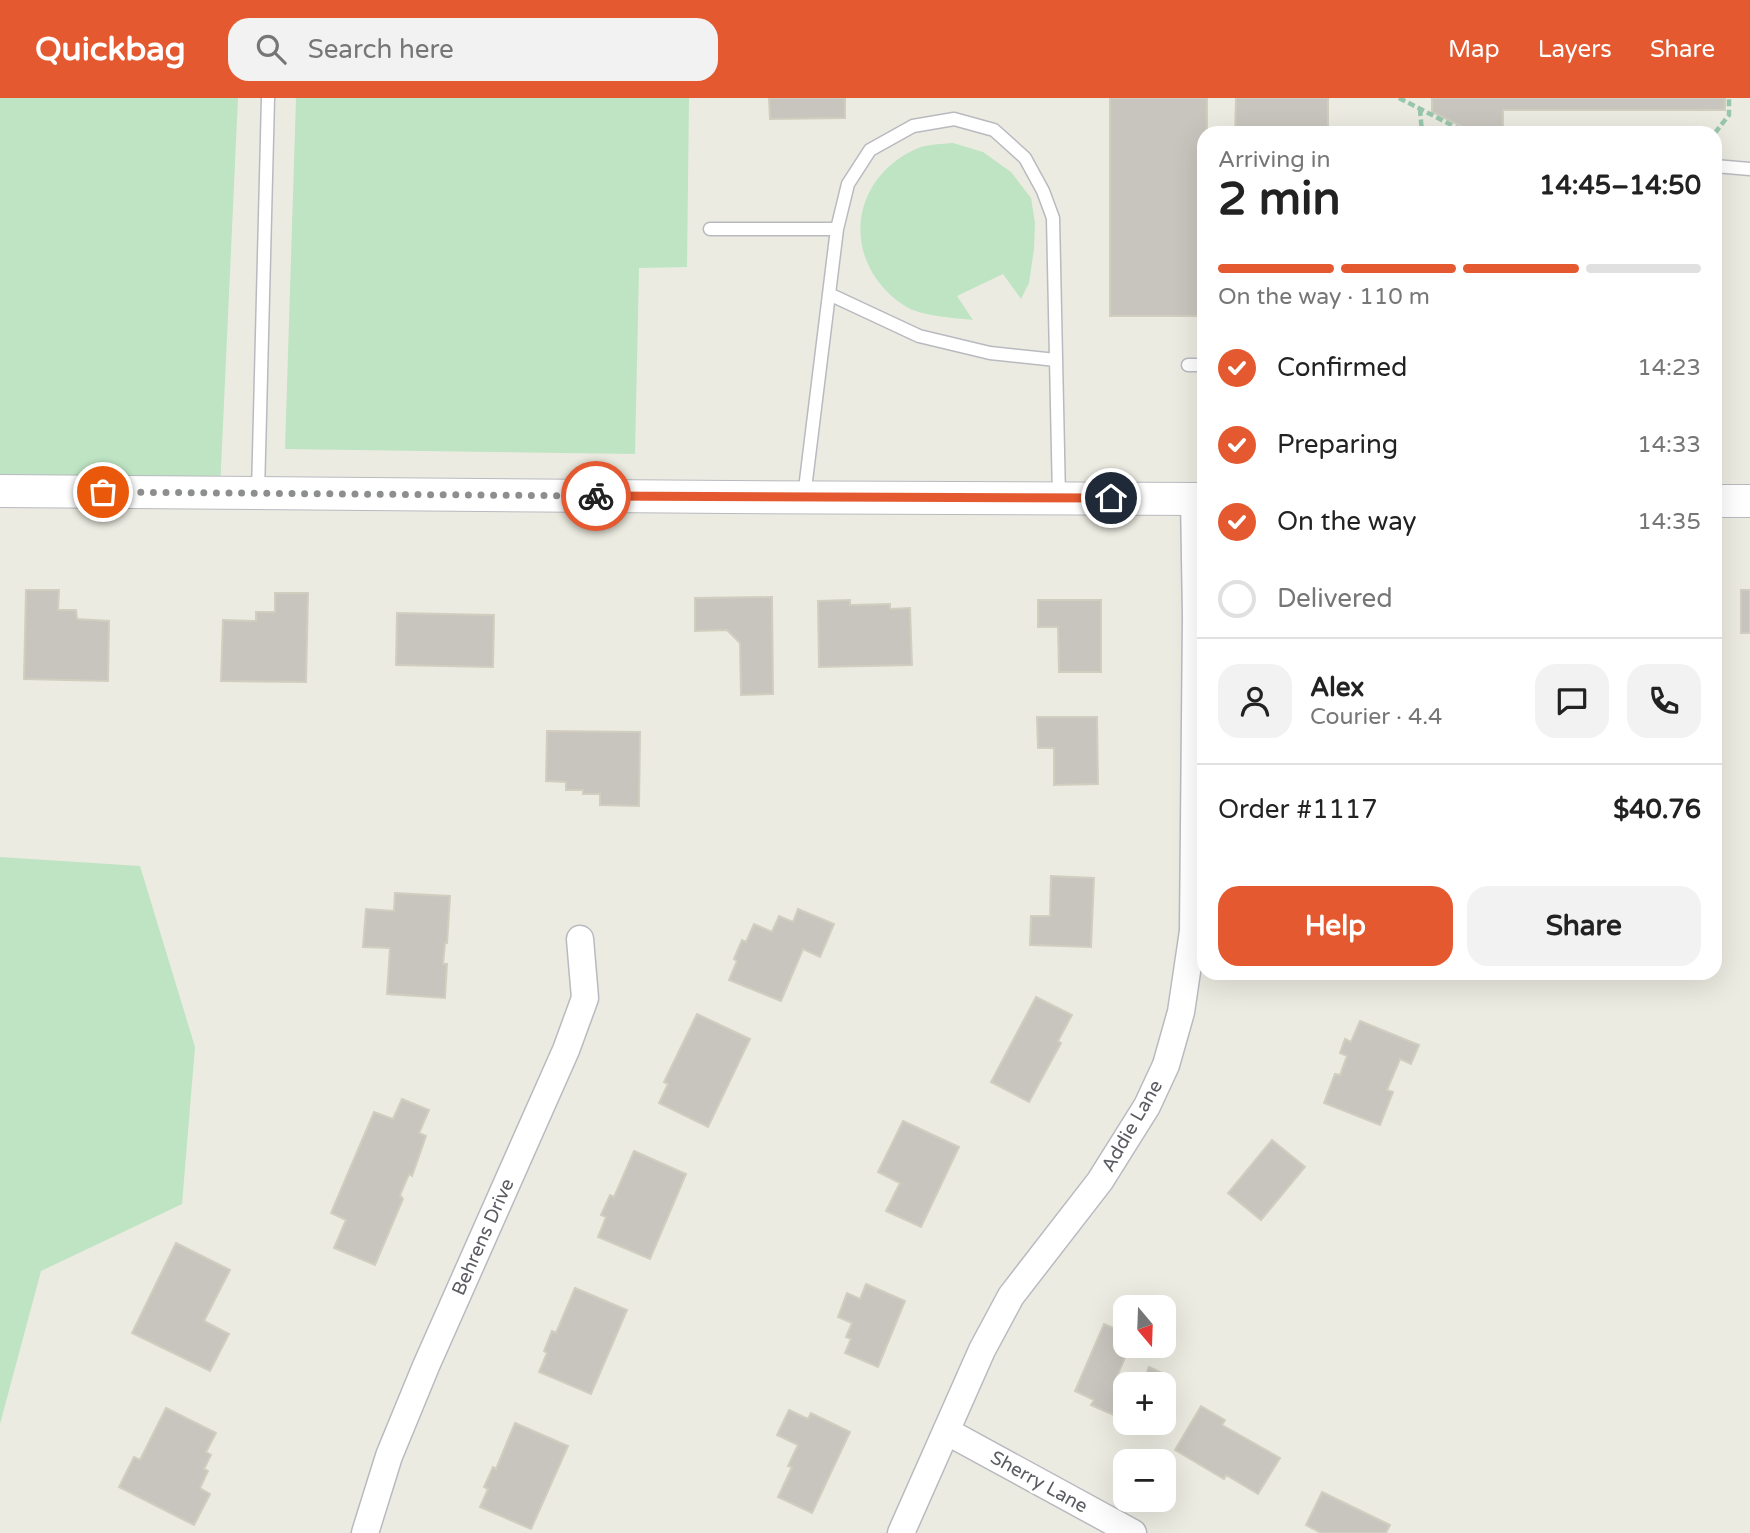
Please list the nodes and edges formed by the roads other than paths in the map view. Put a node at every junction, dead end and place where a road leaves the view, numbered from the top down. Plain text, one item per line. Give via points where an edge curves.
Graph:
1 (268, 98) edge
2 (1749, 164) edge
3 (1722, 166) edge
4 (710, 229) dead end
5 (837, 229) junction
6 (829, 294) junction
7 (1056, 360) junction
8 (1188, 365) dead end
9 (1197, 365) edge
10 (0, 491) edge
11 (258, 493) junction
12 (804, 497) junction
13 (1059, 498) junction
14 (1197, 499) edge
15 (1722, 501) edge
16 (1750, 501) edge
17 (1197, 577) edge
18 (580, 939) dead end
19 (946, 1431) junction
20 (365, 1533) edge
21 (901, 1533) edge
22 (1133, 1533) edge

1 - 11 lane
2 - 3 lane
4 - 5 lane
5 - 6 lane
5 - 7 lane via 848,184 870,150 913,126 954,119 994,130 1026,158 1053,218
6 - 7 lane via 919,336 990,353
6 - 12 lane
7 - 13 lane
8 - 9 lane
10 - 11 street
11 - 12 street
12 - 13 street
13 - 14 street
15 - 16 street
17 - 19 street, Addie Lane via 1193,931 1181,1012 1166,1065 1147,1106 1100,1181 1011,1296
18 - 20 street, Behrens Drive via 584,998 566,1050 388,1457
19 - 21 street, Addie Lane
19 - 22 street, Sherry Lane

